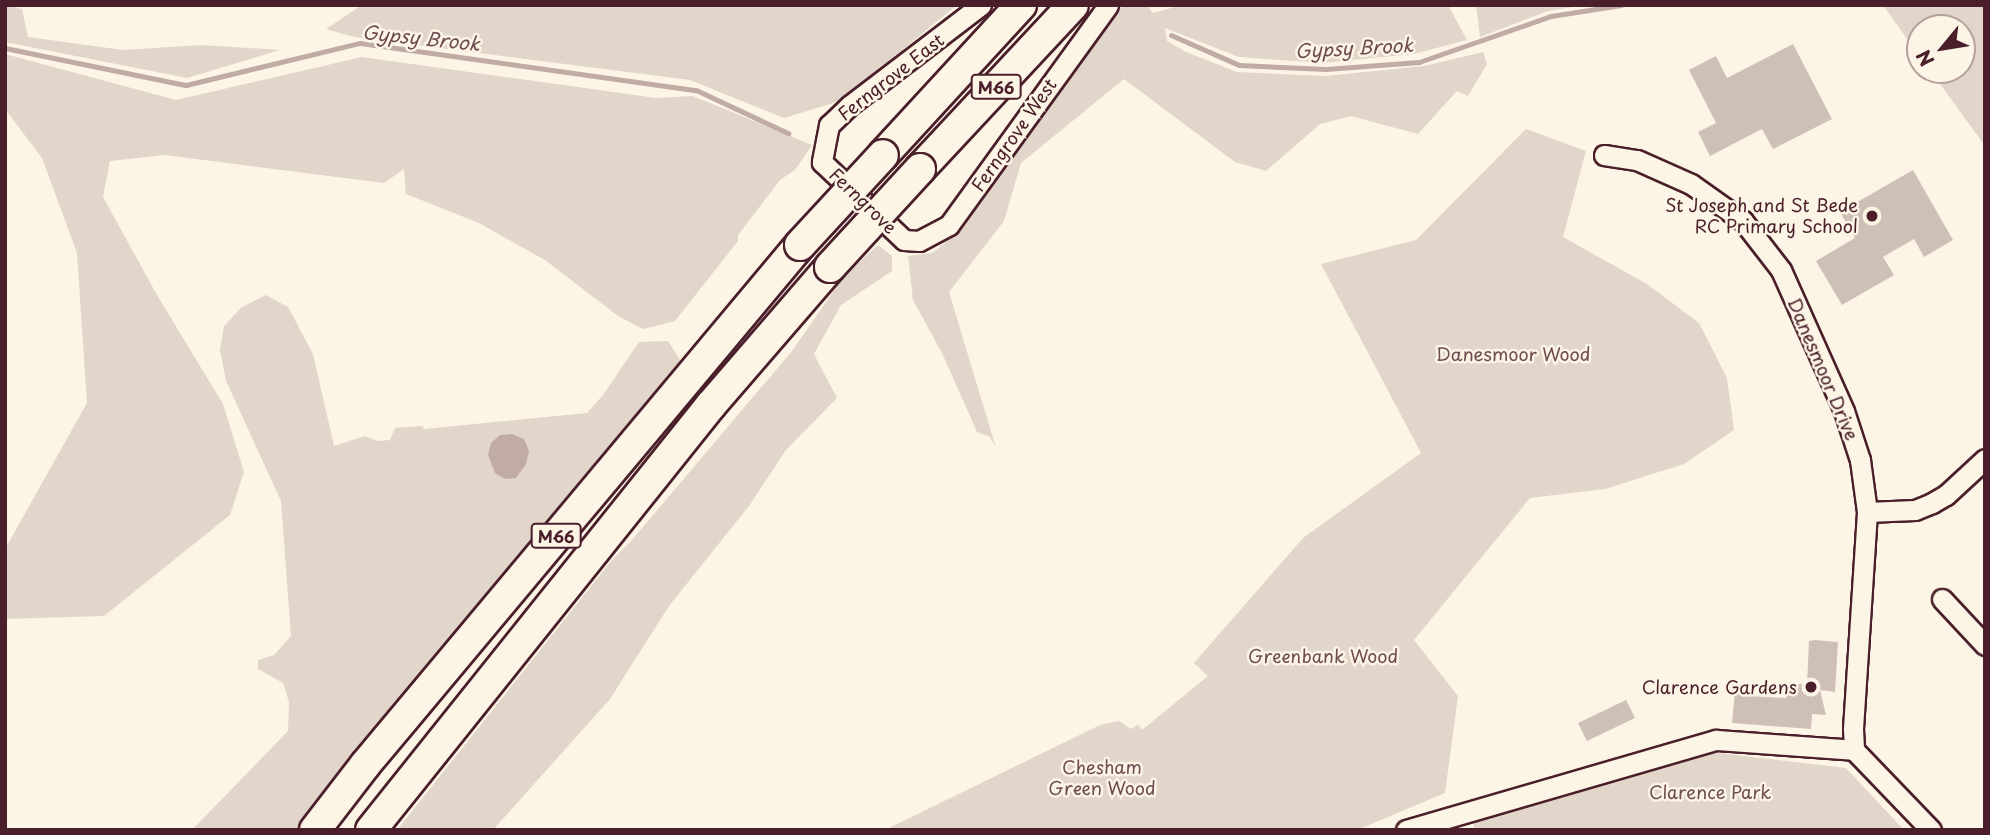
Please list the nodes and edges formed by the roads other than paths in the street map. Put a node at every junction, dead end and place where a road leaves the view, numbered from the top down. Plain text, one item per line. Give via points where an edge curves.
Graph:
1 (981, 5) edge
2 (1021, 5) edge
3 (1073, 5) edge
4 (1108, 5) edge
5 (1604, 155) dead end
6 (822, 162) joint
7 (904, 240) joint
8 (1985, 459) edge
9 (1867, 512) junction
10 (1942, 599) dead end
11 (1985, 645) edge
12 (1854, 750) junction
13 (315, 830) edge
14 (371, 830) edge
15 (1406, 830) edge
16 (1931, 830) edge

1 - 6 street, Ferngrove East via 829,125
2 - 13 highway, M66, bridge via 800,246
3 - 14 highway, M66, bridge via 830,267 711,405
4 - 7 street, Ferngrove West via 949,225 919,241
5 - 9 street, Danesmoor Drive via 1637,160 1691,184 1743,221 1781,270 1844,411 1860,460
6 - 7 street, Ferngrove
8 - 9 street via 1932,503 1915,510
9 - 12 street, Danesmoor Drive
10 - 11 street
12 - 15 street via 1716,740
12 - 16 street

